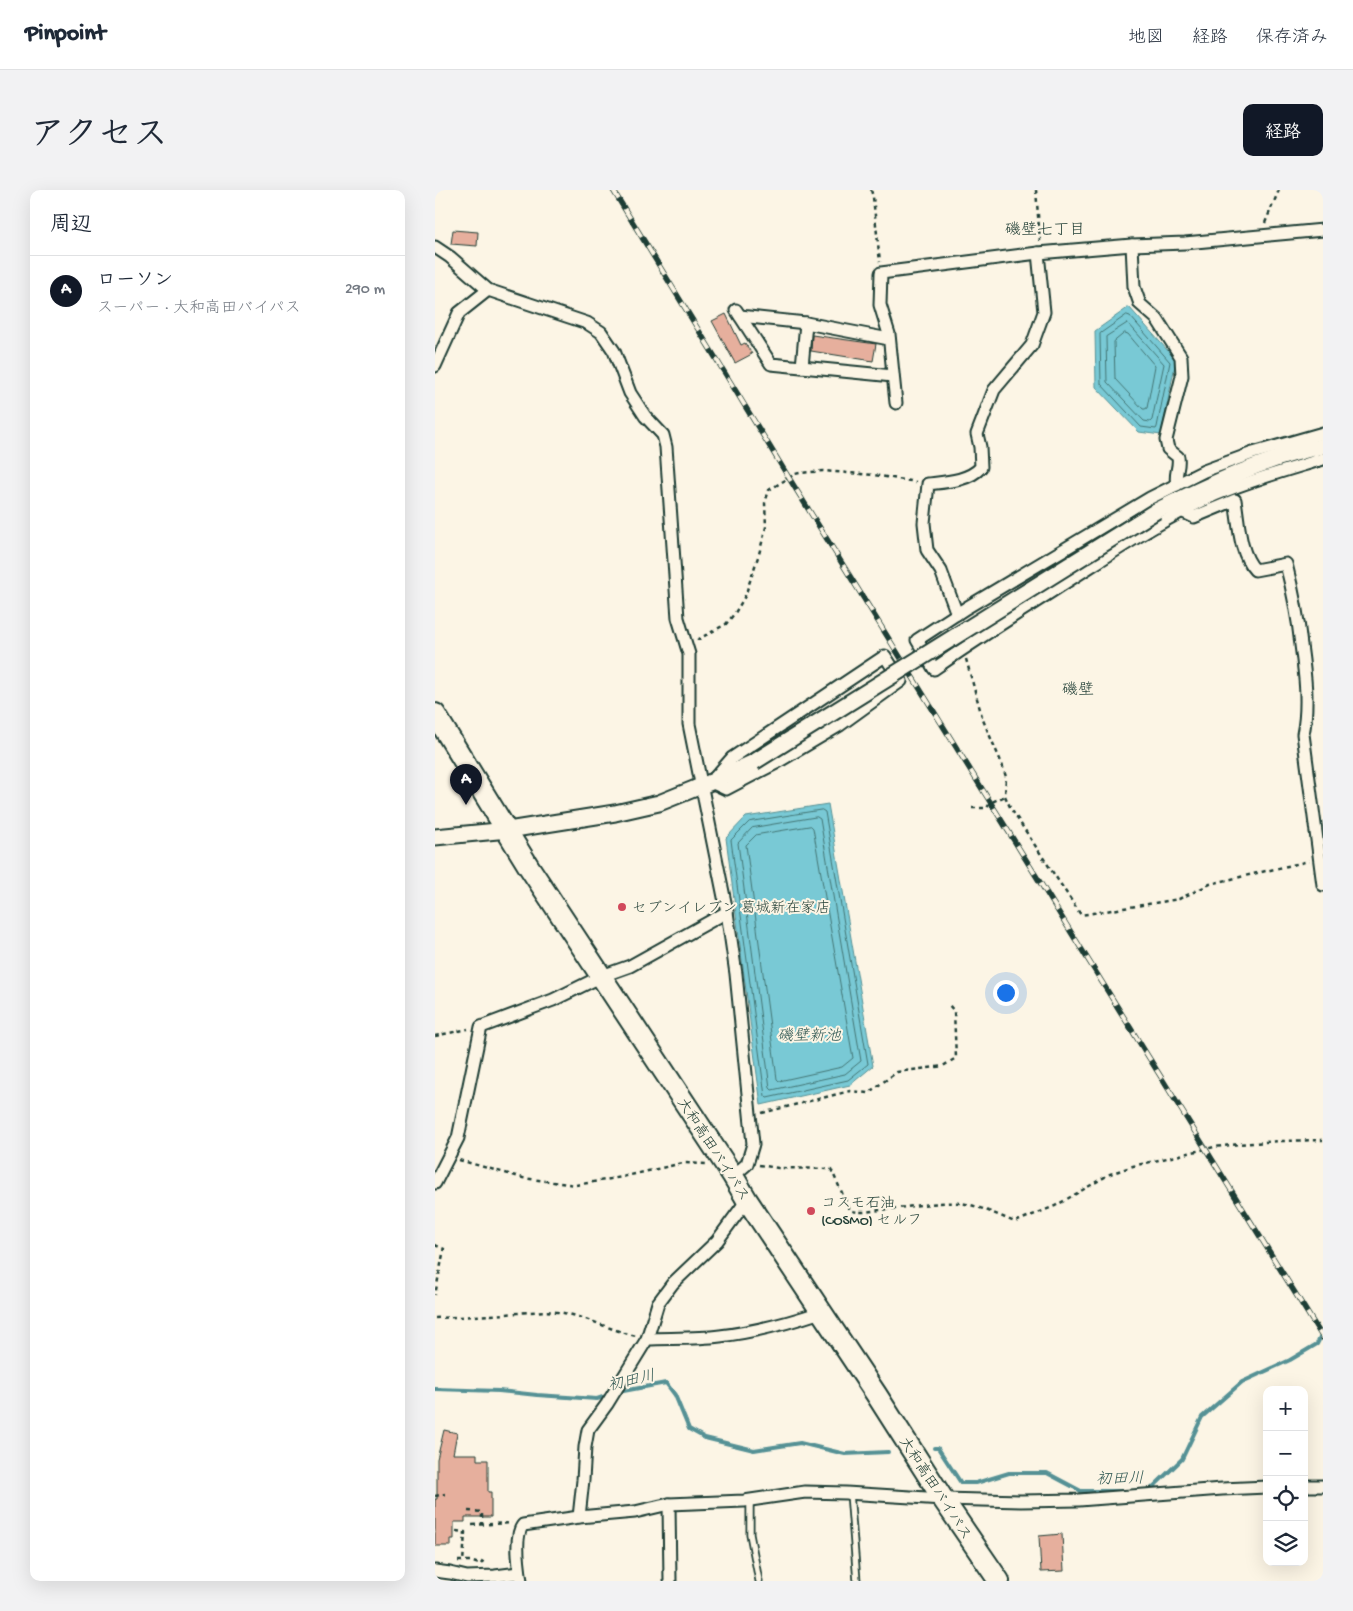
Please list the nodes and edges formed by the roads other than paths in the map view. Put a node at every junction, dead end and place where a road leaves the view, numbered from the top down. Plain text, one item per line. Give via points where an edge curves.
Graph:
1 (1323, 230) edge
2 (1132, 245) junction
3 (435, 247) edge
4 (1039, 252) junction
5 (488, 290) junction
6 (807, 323) junction
7 (889, 339) junction
8 (435, 366) edge
9 (802, 367) junction
10 (893, 376) junction
11 (896, 402) dead end
12 (1323, 433) edge
13 (1323, 446) edge
14 (1323, 458) edge
15 (1177, 485) junction
16 (1181, 511) junction
17 (957, 614) junction
18 (435, 714) edge
19 (707, 784) junction
20 (508, 830) junction
21 (435, 837) edge
22 (1323, 885) edge
23 (727, 912) junction
24 (602, 976) junction
25 (740, 1170) junction
26 (435, 1184) edge
27 (747, 1200) junction
28 (821, 1312) junction
29 (647, 1339) junction
30 (1308, 1486) edge
31 (1323, 1486) edge
32 (1263, 1487) edge
33 (851, 1493) junction
34 (943, 1499) junction
35 (750, 1500) junction
36 (669, 1504) junction
37 (579, 1517) junction
38 (435, 1572) edge
39 (520, 1577) edge
40 (670, 1581) edge
41 (759, 1581) edge
42 (857, 1581) edge
43 (999, 1581) edge

1 - 2 street via 1185,244
2 - 4 street
2 - 15 street via 1134,287 1140,304 1157,319 1183,365 1166,440 1168,449 1178,456
3 - 5 street
4 - 7 street via 881,273 880,305
4 - 17 street via 1044,312 1032,345 994,390 977,434 981,467 974,475 928,484 924,523 927,550 941,571
5 - 8 street via 459,313
5 - 19 street via 587,323 601,332 614,351 630,393 663,435 677,618 689,654 689,724
6 - 7 street
6 - 9 street
6 - 9 street via 738,313 771,364
7 - 10 street
9 - 10 street
10 - 11 street
12 - 15 street via 1253,453
13 - 19 street, bridge via 1255,465 1156,511 754,762
14 - 16 street via 1240,485
15 - 17 street
16 - 17 street via 934,669 917,640
16 - 22 street via 1193,517 1235,500 1248,562 1255,570 1286,564 1295,597 1304,669 1307,716 1303,734
18 - 20 highway, 大和高田バイパス
19 - 19 street via 732,758 885,656 901,681 840,725 776,763 726,789
19 - 20 street via 659,802 615,813
19 - 23 street
20 - 21 street
20 - 24 highway, 大和高田バイパス
23 - 24 street via 630,966
23 - 25 street via 753,1144
24 - 25 highway, 大和高田バイパス via 722,1159
24 - 26 street via 553,1000 481,1027 457,1138
25 - 27 highway, 大和高田バイパス
27 - 28 highway, 大和高田バイパス
27 - 29 street via 717,1242 673,1283 658,1303
28 - 29 street via 785,1324 735,1334
28 - 34 highway, 大和高田バイパス
29 - 37 street via 588,1430
30 - 31 street
32 - 34 street via 1079,1500
33 - 34 street
33 - 35 street via 805,1492
33 - 42 lane
34 - 43 highway, 大和高田バイパス
35 - 36 street
35 - 41 lane via 750,1534
36 - 37 street via 635,1512
36 - 40 street
37 - 39 street via 523,1525 518,1537
38 - 39 street via 467,1577

